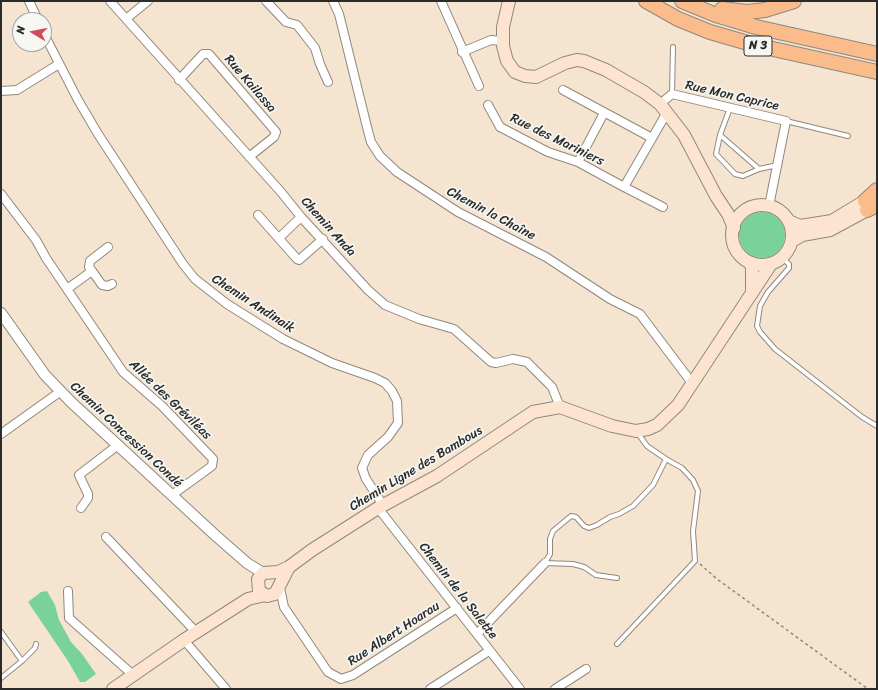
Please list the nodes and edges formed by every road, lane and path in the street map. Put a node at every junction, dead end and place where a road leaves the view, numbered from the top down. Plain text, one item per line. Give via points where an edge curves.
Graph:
1 (29, 1) edge
2 (110, 1) edge
3 (148, 1) edge
4 (266, 1) edge
5 (333, 1) edge
6 (441, 1) edge
7 (509, 1) edge
8 (646, 1) edge
9 (682, 1) edge
10 (699, 1) edge
11 (794, 1) edge
12 (34, 12) edge
13 (126, 19) junction
14 (678, 19) junction
15 (503, 41) junction
16 (673, 47) dead end
17 (52, 50) edge
18 (462, 52) junction
19 (877, 54) edge
20 (59, 64) junction
21 (877, 72) edge
22 (179, 80) junction
23 (877, 81) edge
24 (328, 82) dead end
25 (479, 86) dead end
26 (563, 90) dead end
27 (1, 91) edge
28 (672, 94) junction
29 (488, 105) dead end
30 (730, 108) junction
31 (663, 109) junction
32 (604, 113) junction
33 (786, 120) junction
34 (720, 135) junction
35 (848, 136) dead end
36 (652, 138) junction
37 (249, 157) junction
38 (578, 162) junction
39 (778, 165) junction
40 (759, 169) junction
41 (624, 187) junction
42 (877, 190) edge
43 (1, 194) edge
44 (716, 196) junction
45 (873, 202) edge
46 (769, 206) junction
47 (663, 207) dead end
48 (742, 213) junction
49 (258, 215) dead end
50 (301, 217) junction
51 (789, 221) junction
52 (734, 228) junction
53 (279, 238) junction
54 (323, 239) junction
55 (792, 241) junction
56 (108, 247) dead end
57 (782, 258) junction
58 (749, 262) junction
59 (771, 264) junction
60 (92, 271) junction
61 (112, 284) dead end
62 (66, 289) junction
63 (752, 292) junction
64 (1, 313) edge
65 (692, 383) junction
66 (61, 392) junction
67 (560, 407) junction
68 (877, 426) edge
69 (636, 430) junction
70 (1, 434) edge
71 (118, 445) junction
72 (666, 459) junction
73 (172, 495) junction
74 (381, 507) junction
75 (81, 508) dead end
76 (106, 537) dead end
77 (695, 560) junction
78 (545, 563) junction
79 (289, 567) junction
80 (262, 577) junction
81 (617, 578) dead end
82 (280, 586) junction
83 (68, 591) dead end
84 (267, 595) junction
85 (248, 599) junction
86 (284, 607) junction
87 (457, 608) junction
88 (1, 632) edge
89 (196, 632) junction
90 (477, 634) junction
91 (184, 640) junction
92 (36, 644) dead end
93 (617, 644) dead end
94 (489, 651) junction
95 (22, 661) junction
96 (586, 669) dead end
97 (133, 675) junction
98 (1, 678) edge
99 (113, 689) edge
100 (226, 689) edge
101 (430, 689) edge
102 (520, 689) edge
103 (555, 689) edge
104 (868, 689) edge

1 - 12 street
2 - 13 street, Chemin Anda
3 - 13 street
4 - 24 street via 286,22 297,24 315,48
5 - 65 street, Chemin la Chaîne via 339,14 371,142 380,156 397,172 458,212 546,257 610,299 640,314
6 - 18 street
7 - 15 main road via 503,27
8 - 14 highway, N 3
9 - 19 highway, N 3 via 756,27
10 - 11 highway via 728,11 747,12 765,10
13 - 22 street, Chemin Anda
14 - 21 highway, N 3 via 710,32 755,45
14 - 23 highway, N 3 via 718,39 753,52
15 - 18 street via 491,40
15 - 31 main road via 507,61 515,72 536,77 565,63 584,60 644,92
16 - 28 lane
17 - 20 street, Chemin Andinaik
18 - 25 street
20 - 27 street via 17,90
20 - 74 street, Chemin Andinaik via 106,146 195,279 227,304 282,339 332,363 375,378 385,383 392,391 397,401 398,423 388,437 368,455 362,468
22 - 37 street, Chemin Anda
22 - 37 street, Rue Kailassa via 203,54 209,54 276,132 274,137
26 - 32 street
28 - 30 street, Rue Mon Caprice
28 - 31 street, Rue Mon Caprice
29 - 38 street, Rue des Mariniers via 500,127 548,152
30 - 33 street, Rue Mon Caprice
30 - 34 lane
31 - 36 street
31 - 44 main road via 684,135
32 - 36 street
32 - 38 street
33 - 35 lane
33 - 39 street, Rue Mon Caprice
34 - 40 lane
34 - 40 lane via 716,154 735,174 743,176
36 - 41 street
37 - 50 street, Chemin Anda
38 - 41 street, Rue des Mariniers
39 - 40 lane
39 - 46 street, Rue Mon Caprice
41 - 47 street, Rue des Mariniers
42 - 45 highway
43 - 62 street, Allée des Gréviléas via 36,240
44 - 48 main road
44 - 52 main road
45 - 51 main road via 832,221 800,226
45 - 55 main road via 830,230 802,236
46 - 48 main road via 760,205
46 - 51 main road via 781,212
48 - 52 main road
49 - 53 street
50 - 53 street
50 - 54 street, Chemin Anda
51 - 55 main road
52 - 58 main road via 734,244 742,257
53 - 54 street via 295,258 300,260
54 - 67 street, Chemin Anda via 368,290 385,305 419,319 454,329 490,362 513,359 527,362 552,387
55 - 57 main road
56 - 60 street via 90,261 89,267
57 - 59 main road
57 - 68 lane via 789,264 789,268 768,292 760,306 757,326 775,348
58 - 59 main road
58 - 63 main road via 752,267
59 - 63 main road
60 - 61 street via 102,285
60 - 62 street
62 - 73 street, Allée des Gréviléas via 123,372 162,406 213,459 212,466
63 - 65 main road
64 - 66 street, Chemin Concession Condé via 46,376
65 - 69 main road via 678,405 657,425
66 - 70 street
66 - 71 street, Chemin Concession Condé
67 - 69 main road via 612,426
67 - 74 main road, Chemin Ligne des Bambous via 533,412 437,476
69 - 72 lane via 647,446
71 - 73 street, Chemin Concession Condé
71 - 75 street via 79,475 88,494
72 - 77 lane via 682,468 693,480 698,491 693,531
72 - 78 lane via 652,485 633,506 589,528 572,516 553,531 550,554
73 - 80 street, Chemin Concession Condé
74 - 79 main road, Chemin Ligne des Bambous
74 - 87 street, Chemin de la Salette
76 - 89 street
77 - 93 lane
77 - 104 path via 717,579
78 - 81 lane via 573,564 584,567 596,575
78 - 90 street
79 - 80 main road, Chemin Ligne des Bambous
79 - 82 main road, Chemin Ligne des Bambous
80 - 82 main road via 279,577
80 - 84 main road via 259,591
80 - 85 main road
82 - 84 main road via 276,594
82 - 86 street, Rue Albert Hoarau
83 - 97 street via 69,618
84 - 85 main road
84 - 86 street, Rue Albert Hoarau
85 - 89 main road
86 - 87 street, Rue Albert Hoarau via 328,672 341,679 353,675
87 - 90 street, Chemin de la Salette
88 - 95 lane
89 - 91 main road
90 - 94 street, Chemin de la Salette
91 - 97 main road
91 - 100 street
92 - 95 lane
94 - 101 street
94 - 102 street, Chemin de la Salette
95 - 98 lane
96 - 103 street
97 - 99 main road

